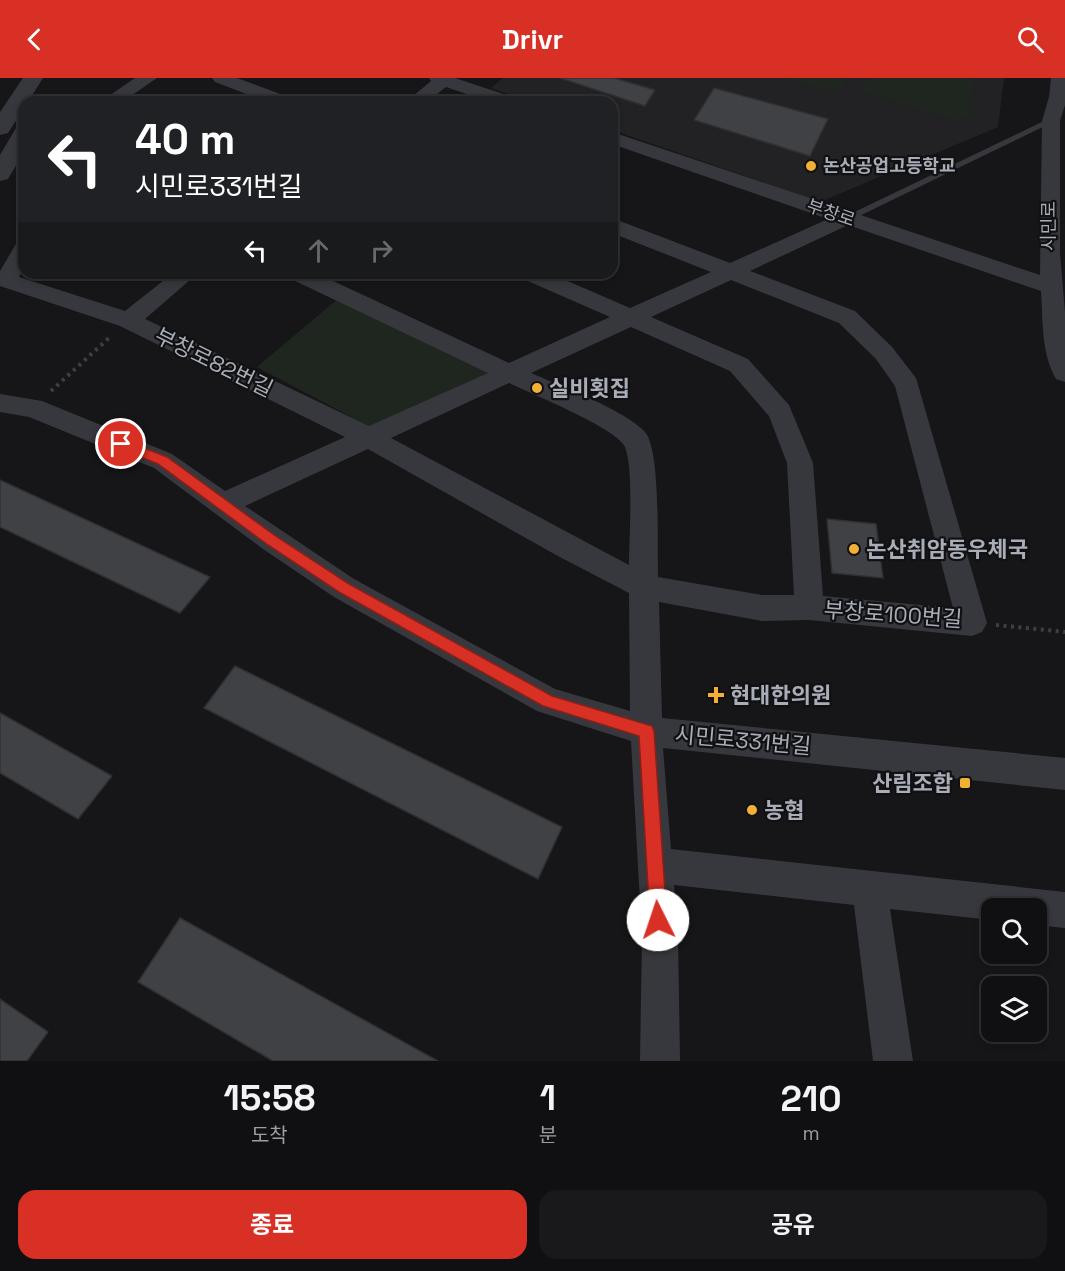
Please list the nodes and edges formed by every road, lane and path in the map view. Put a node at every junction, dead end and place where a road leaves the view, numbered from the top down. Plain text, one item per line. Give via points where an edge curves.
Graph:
1 (33, 78) edge
2 (148, 78) edge
3 (221, 78) edge
4 (1060, 78) edge
5 (441, 79) edge
6 (21, 96) edge
7 (119, 96) edge
8 (268, 96) edge
9 (422, 96) edge
10 (491, 96) edge
11 (1061, 96) edge
12 (18, 101) edge
13 (1051, 121) junction
14 (0, 128) edge
15 (618, 140) edge
16 (18, 143) edge
17 (0, 174) edge
18 (847, 218) junction
19 (618, 227) edge
20 (18, 259) edge
21 (733, 271) junction
22 (179, 279) edge
23 (310, 279) edge
24 (543, 279) edge
25 (1051, 287) junction
26 (633, 317) junction
27 (128, 320) junction
28 (1060, 322) edge
29 (512, 373) junction
30 (1065, 373) edge
31 (0, 403) edge
32 (33, 408) junction
33 (368, 437) junction
34 (223, 504) junction
35 (645, 587) junction
36 (809, 608) junction
37 (972, 623) junction
38 (1065, 632) edge
39 (646, 731) junction
40 (1065, 774) edge
41 (654, 865) junction
42 (870, 890) junction
43 (1065, 910) edge
44 (660, 1061) edge
45 (893, 1061) edge

1 - 6 street
2 - 7 street
3 - 8 street
4 - 11 street, 시민로
5 - 9 street
5 - 10 street
11 - 13 street, 시민로
12 - 14 street
13 - 18 lane
13 - 25 street, 시민로
15 - 18 street, 부창로
16 - 17 street
18 - 21 street
18 - 25 street, 부창로
19 - 21 street
20 - 27 street via 6,280
21 - 26 street
21 - 37 street, 부창로100번길 via 847,317 884,353 907,384
22 - 27 street, 부창로82번길
23 - 29 street
24 - 26 street
25 - 28 street, 시민로
26 - 29 street
26 - 36 street, 부창로100번길 via 739,365 780,412 800,463
27 - 32 path
27 - 33 street, 부창로82번길
28 - 30 street, 시민로 via 1056,345
29 - 33 street
29 - 35 street via 608,419 636,439 642,462
31 - 32 street, 시민로331번길
32 - 34 street, 시민로331번길 via 163,461
33 - 34 street
33 - 35 street
34 - 39 street, 시민로331번길 via 344,588 548,701
35 - 36 street via 762,608
35 - 39 street
36 - 37 street, 부창로100번길
37 - 38 path
39 - 40 street, 시민로331번길
39 - 41 street
41 - 42 street
41 - 44 street via 660,938
42 - 43 street
42 - 45 street

